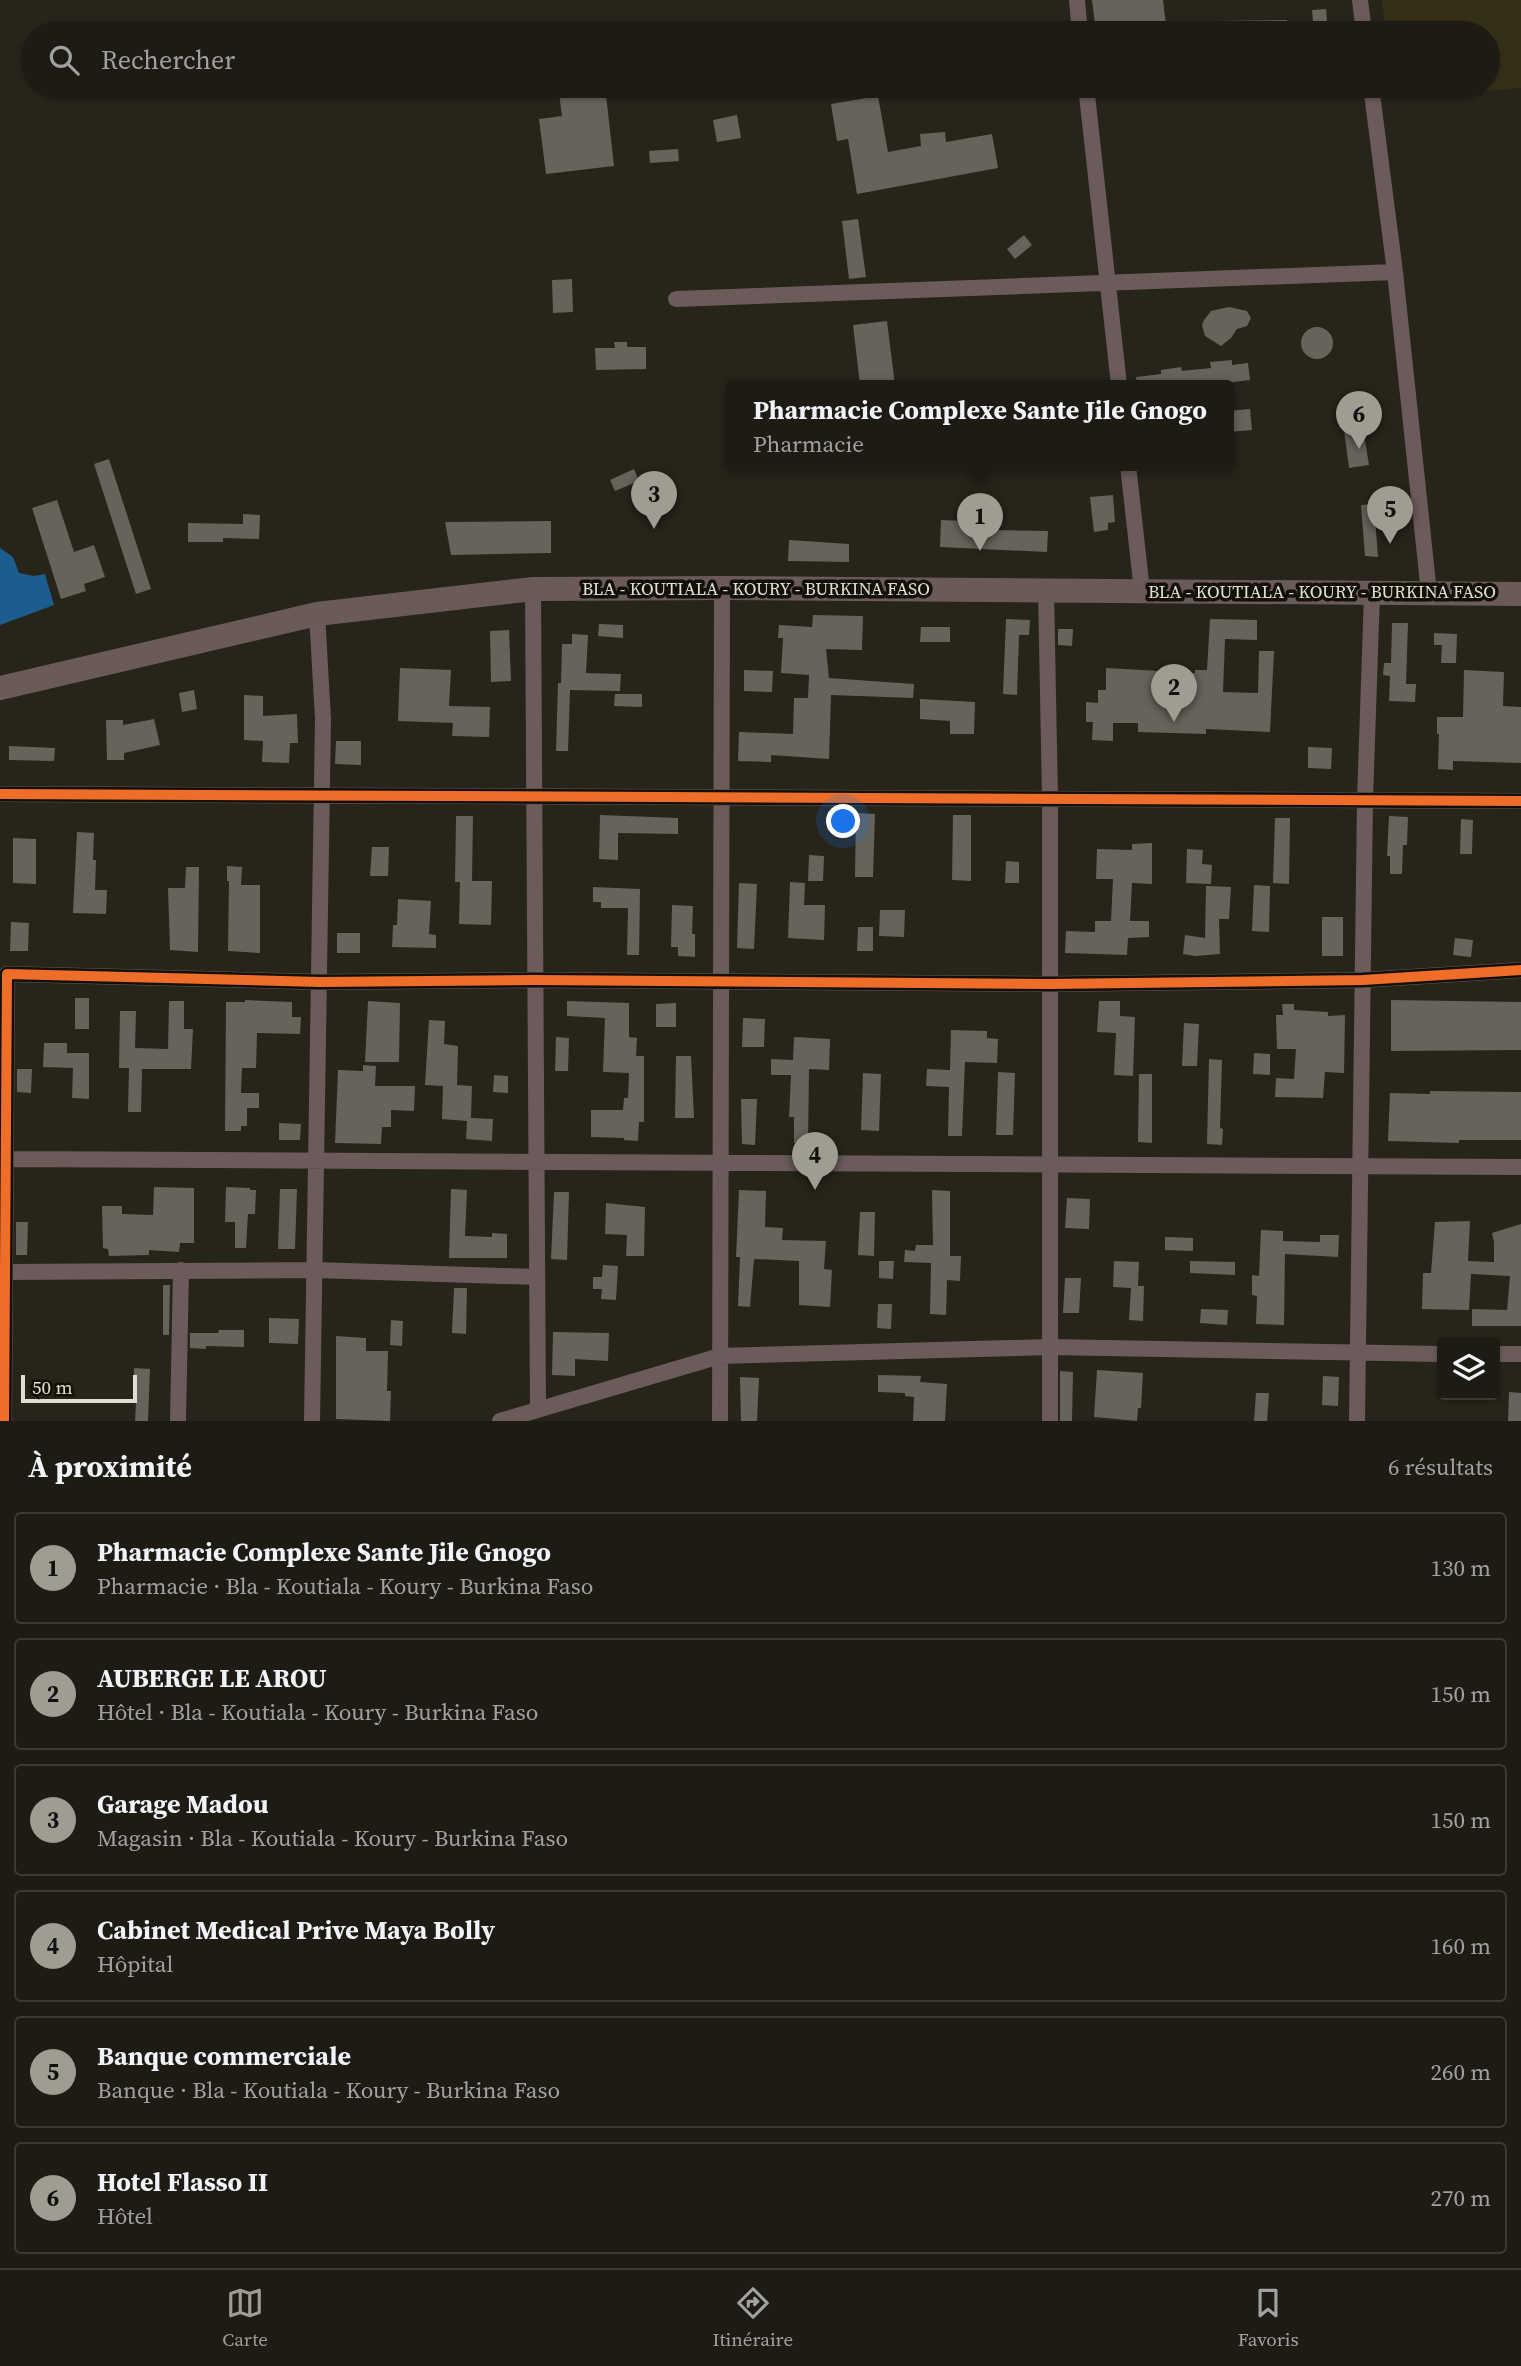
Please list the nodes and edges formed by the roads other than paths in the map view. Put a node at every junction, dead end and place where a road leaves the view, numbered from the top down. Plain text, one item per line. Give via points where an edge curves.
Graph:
1 (1077, 0) edge
2 (1360, 0) edge
3 (1079, 21) edge
4 (1363, 21) edge
5 (1087, 98) edge
6 (1373, 98) edge
7 (1395, 272) junction
8 (1108, 283) junction
9 (676, 299) dead end
10 (1118, 380) edge
11 (1129, 471) edge
12 (722, 588) junction
13 (533, 589) junction
14 (1046, 590) junction
15 (1142, 591) junction
16 (1373, 593) junction
17 (1429, 593) junction
18 (1521, 593) edge
19 (317, 614) junction
20 (0, 688) edge
21 (0, 794) edge
22 (322, 796) junction
23 (534, 797) junction
24 (721, 797) junction
25 (1051, 799) junction
26 (1365, 800) junction
27 (1521, 801) edge
28 (1521, 970) edge
29 (535, 980) junction
30 (1363, 980) junction
31 (721, 981) junction
32 (320, 982) junction
33 (1050, 984) junction
34 (6, 1159) junction
35 (317, 1162) junction
36 (536, 1163) junction
37 (721, 1164) junction
38 (1050, 1165) junction
39 (1360, 1166) junction
40 (1521, 1167) edge
41 (181, 1270) junction
42 (316, 1270) junction
43 (5, 1272) junction
44 (537, 1277) junction
45 (1050, 1347) junction
46 (1358, 1354) junction
47 (1437, 1354) edge
48 (1500, 1354) edge
49 (1521, 1354) edge
50 (720, 1356) junction
51 (2, 1392) edge
52 (538, 1410) junction
53 (4, 1421) edge
54 (178, 1421) edge
55 (312, 1421) edge
56 (500, 1421) edge
57 (720, 1421) edge
58 (1049, 1421) edge
59 (1357, 1421) edge

1 - 3 street
2 - 4 street
5 - 8 street
6 - 7 street
7 - 8 street
7 - 17 street
8 - 9 street
8 - 10 street
11 - 15 street
12 - 13 main road, BLA - KOUTIALA - KOURY - BURKINA FASO
12 - 14 main road, BLA - KOUTIALA - KOURY - BURKINA FASO
12 - 24 street
13 - 19 main road, BLA - KOUTIALA - KOURY - BURKINA FASO
13 - 23 street
14 - 15 main road, BLA - KOUTIALA - KOURY - BURKINA FASO
14 - 25 street
15 - 16 main road, BLA - KOUTIALA - KOURY - BURKINA FASO
16 - 17 main road, BLA - KOUTIALA - KOURY - BURKINA FASO
16 - 26 street
17 - 18 main road, BLA - KOUTIALA - KOURY - BURKINA FASO
19 - 20 main road, BLA - KOUTIALA - KOURY - BURKINA FASO
19 - 22 street
21 - 22 street
22 - 23 street
22 - 32 street
23 - 24 street
23 - 29 street
24 - 25 street
24 - 31 street
25 - 26 street
25 - 33 street
26 - 27 street
26 - 30 street
28 - 30 street
29 - 31 street
29 - 32 street
29 - 36 street
30 - 33 street
30 - 39 street
31 - 33 street
31 - 37 street
32 - 34 street via 7,975
32 - 35 street
33 - 38 street
34 - 35 street
34 - 43 street
35 - 36 street
35 - 42 street
36 - 37 street
36 - 44 street
37 - 38 street
37 - 50 street
38 - 39 street
38 - 45 street
39 - 40 street
39 - 46 street
41 - 42 street
41 - 43 street
41 - 54 street
42 - 44 street
42 - 55 street
43 - 51 street
44 - 52 street
45 - 46 street
45 - 50 street
45 - 58 street
46 - 47 street
46 - 59 street
48 - 49 street
50 - 52 street
50 - 57 street
51 - 53 street
52 - 56 street

